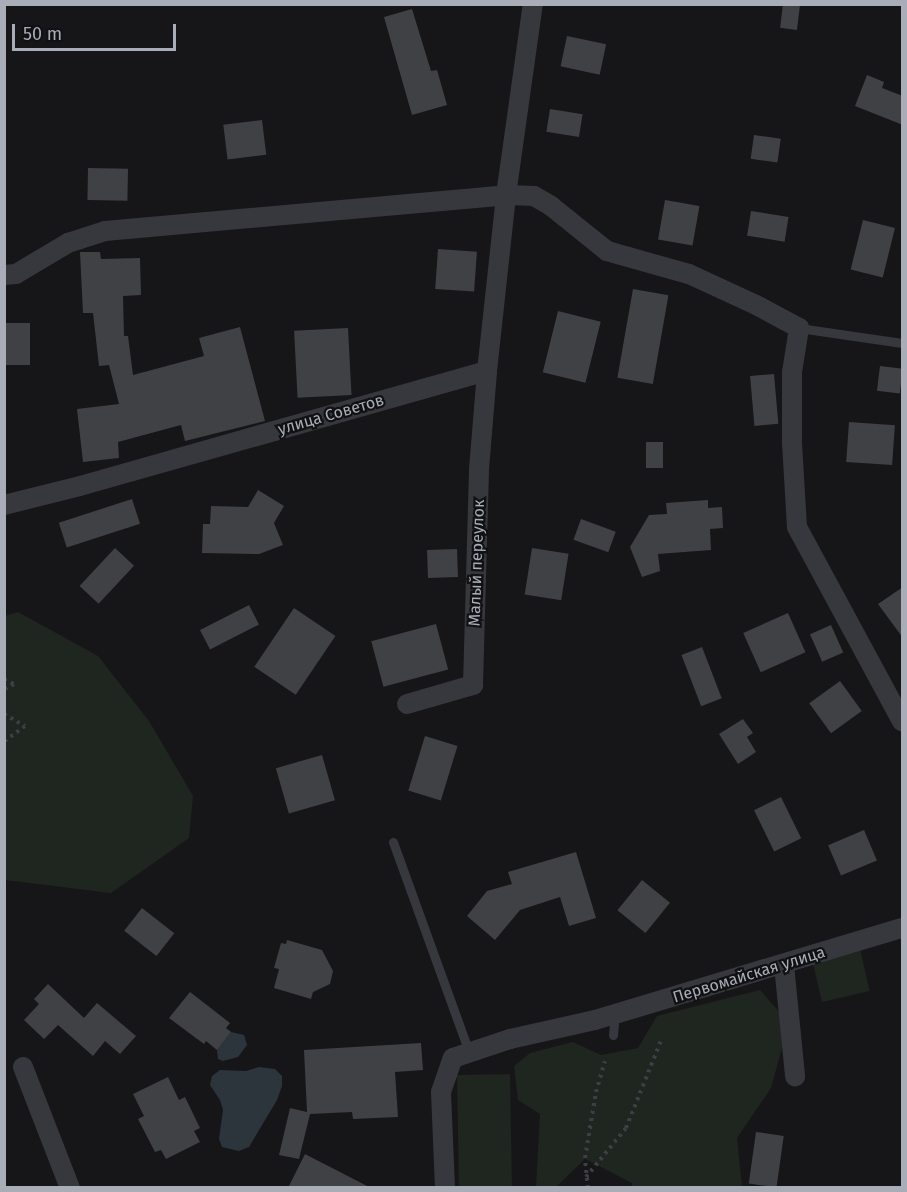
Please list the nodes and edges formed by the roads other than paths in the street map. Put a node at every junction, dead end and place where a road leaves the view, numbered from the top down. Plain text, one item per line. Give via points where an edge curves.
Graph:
1 (533, 4) edge
2 (506, 195) junction
3 (4, 275) edge
4 (799, 328) junction
5 (903, 343) edge
6 (487, 371) junction
7 (4, 505) edge
8 (407, 704) dead end
9 (903, 721) edge
10 (393, 842) dead end
11 (903, 928) edge
12 (784, 965) junction
13 (615, 1014) junction
14 (613, 1035) dead end
15 (469, 1052) junction
16 (23, 1067) dead end
17 (795, 1077) dead end
18 (70, 1188) edge
19 (445, 1188) edge

1 - 2 street
2 - 3 street via 105,231 68,243 16,274
2 - 4 street via 534,196 607,251 689,274
2 - 6 street
4 - 5 lane
4 - 9 street via 792,372 797,527
6 - 7 street, улица Советов
6 - 8 street, Малый переулок via 479,470 473,685
10 - 15 lane
11 - 12 street, Первомайская улица
12 - 13 street, Первомайская улица
12 - 17 street
13 - 14 lane
13 - 15 street, Первомайская улица
15 - 19 street via 453,1058 441,1092
16 - 18 street

